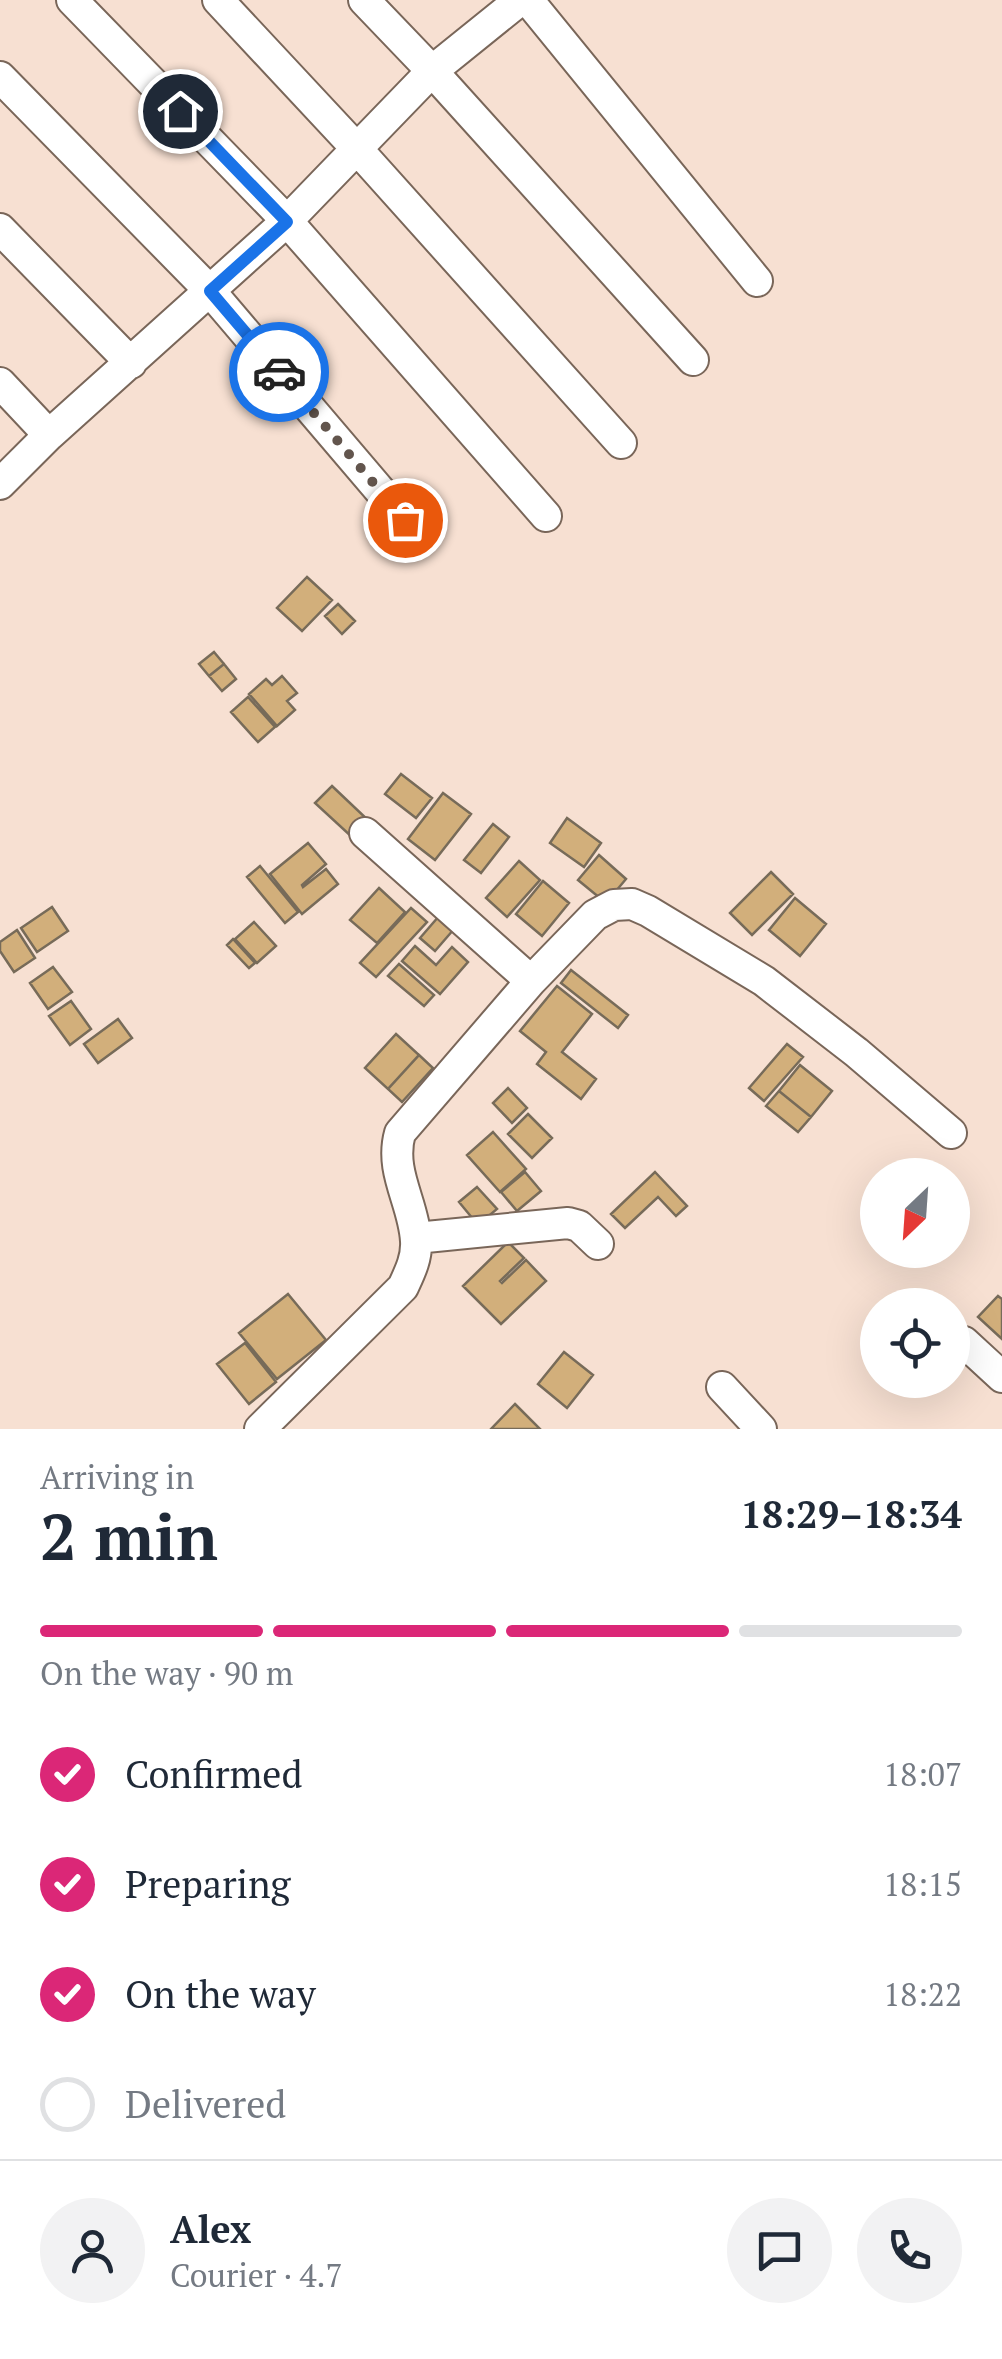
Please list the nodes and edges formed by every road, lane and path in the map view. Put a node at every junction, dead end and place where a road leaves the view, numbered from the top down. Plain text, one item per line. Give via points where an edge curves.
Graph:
1 (72, 0) edge
2 (218, 0) edge
3 (364, 0) edge
4 (520, 0) edge
5 (528, 0) edge
6 (432, 72) junction
7 (0, 76) edge
8 (358, 150) junction
9 (287, 222) junction
10 (0, 229) edge
11 (757, 281) dead end
12 (210, 291) junction
13 (693, 360) dead end
14 (131, 363) junction
15 (0, 383) edge
16 (49, 434) junction
17 (621, 443) dead end
18 (0, 484) edge
19 (546, 516) dead end
20 (405, 520) dead end
21 (365, 833) dead end
22 (531, 981) junction
23 (951, 1134) dead end
24 (416, 1238) junction
25 (598, 1244) dead end
26 (970, 1347) edge
27 (1002, 1376) edge
28 (722, 1387) dead end
29 (260, 1429) edge
30 (761, 1429) edge

1 - 9 street
2 - 8 street
3 - 6 street
4 - 6 street
5 - 11 street
6 - 8 street
6 - 13 street
7 - 12 street
8 - 9 street
8 - 17 street
9 - 12 street
9 - 19 street
10 - 14 street
12 - 14 street
12 - 20 street
14 - 16 street
15 - 16 street
16 - 18 street
21 - 22 street
22 - 23 street via 595,915 632,904 764,982
22 - 24 street via 400,1133 396,1162
24 - 25 street via 568,1223
24 - 29 street via 403,1286
26 - 27 street
28 - 30 street

